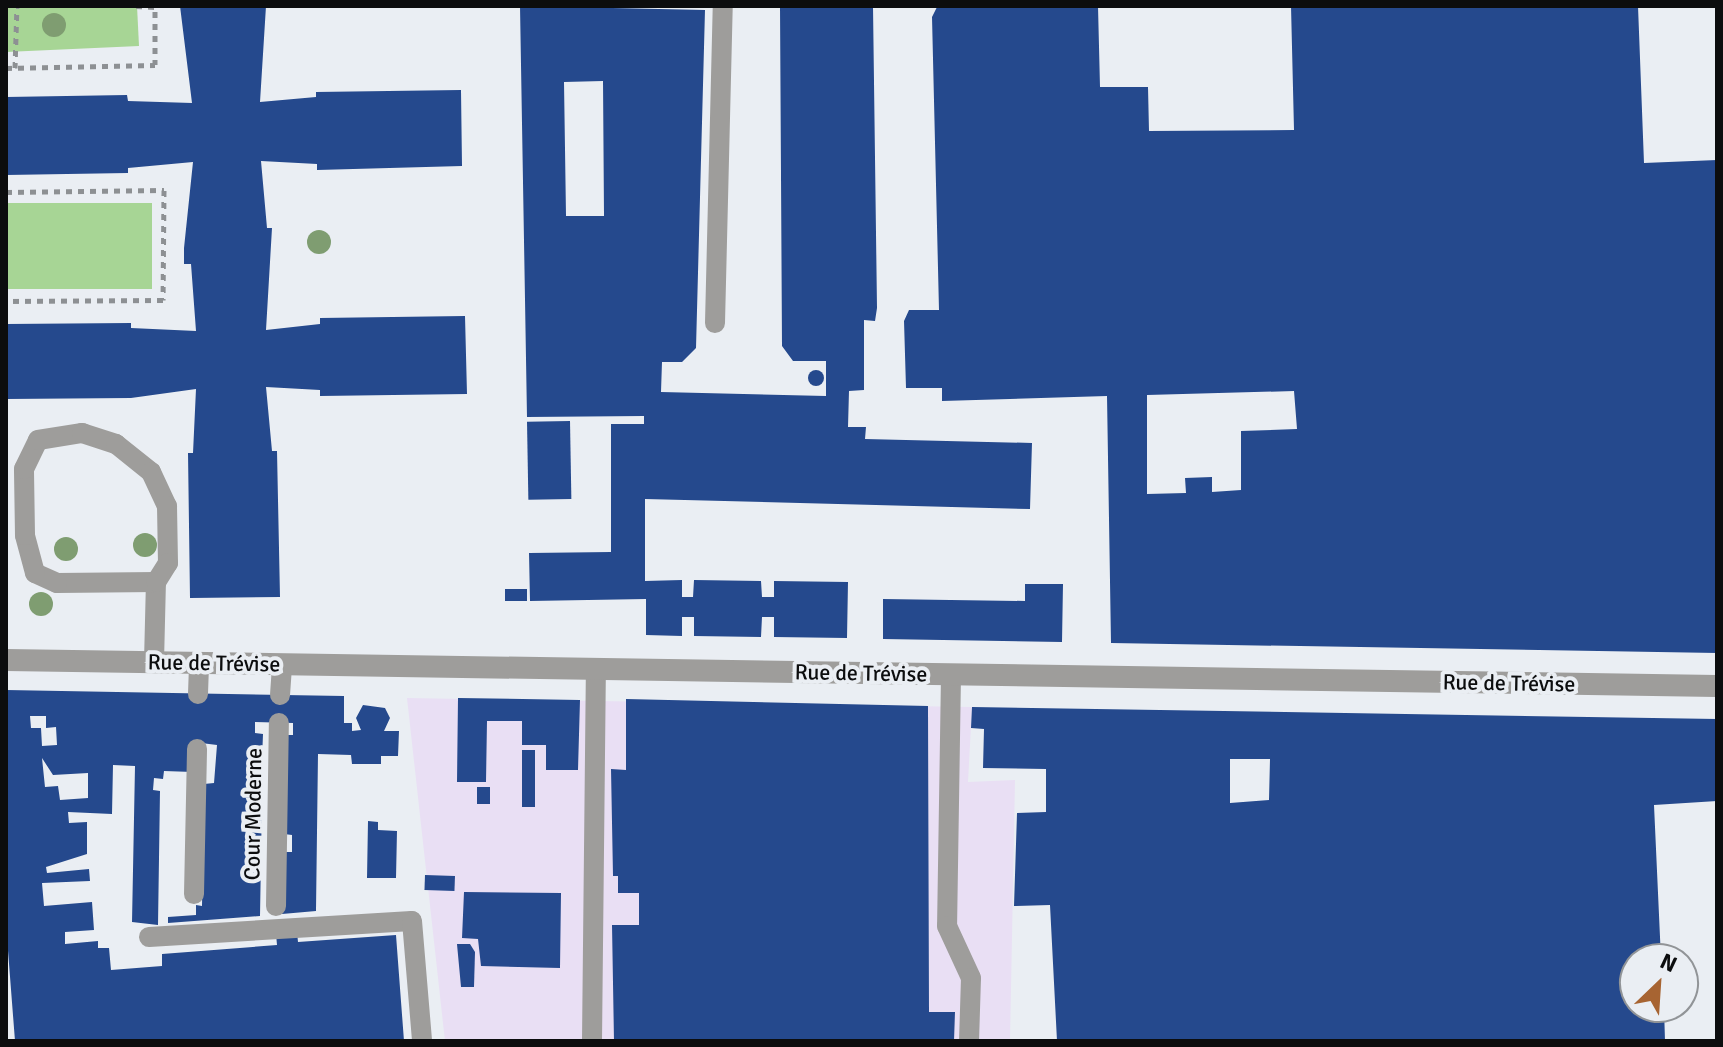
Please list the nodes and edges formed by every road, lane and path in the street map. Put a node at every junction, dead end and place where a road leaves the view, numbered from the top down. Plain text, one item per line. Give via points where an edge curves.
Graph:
1 (17, 6) edge
2 (136, 6) edge
3 (155, 6) edge
4 (723, 6) edge
5 (6, 68) edge
6 (15, 68) junction
7 (6, 192) edge
8 (6, 301) edge
9 (715, 323) dead end
10 (156, 582) junction
11 (6, 660) edge
12 (154, 662) junction
13 (199, 663) junction
14 (282, 664) junction
15 (596, 669) junction
16 (951, 675) junction
17 (1717, 686) edge
18 (198, 694) dead end
19 (280, 695) dead end
20 (279, 723) dead end
21 (197, 749) dead end
22 (194, 894) dead end
23 (276, 906) dead end
24 (149, 937) dead end
25 (422, 1041) edge
26 (592, 1041) edge
27 (969, 1041) edge

1 - 6 path
2 - 3 path
3 - 6 path via 155,65
4 - 9 lane
5 - 6 path
7 - 8 path via 164,190 163,300
10 - 10 lane via 168,563 167,506 151,472 116,444 82,433 38,440 24,469 25,535 35,573 57,583
10 - 12 lane
11 - 12 street, Rue de Trévise
12 - 13 street, Rue de Trévise
13 - 14 street, Rue de Trévise
13 - 18 lane
14 - 15 street, Rue de Trévise
14 - 19 lane
15 - 16 street, Rue de Trévise
15 - 26 lane
16 - 17 street, Rue de Trévise
16 - 27 lane via 947,926 971,978
20 - 23 lane, Cour Moderne
21 - 22 lane
24 - 25 lane via 412,921

